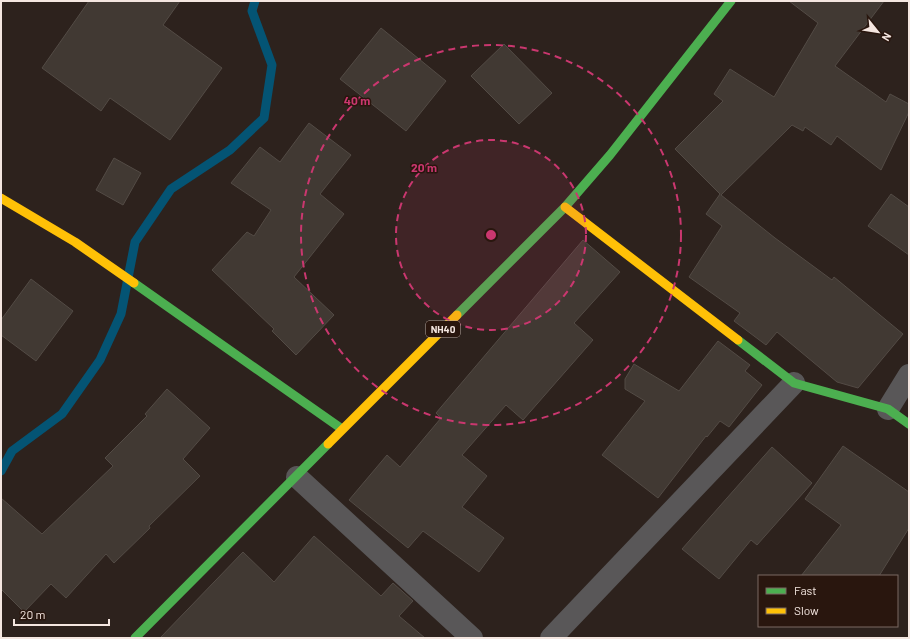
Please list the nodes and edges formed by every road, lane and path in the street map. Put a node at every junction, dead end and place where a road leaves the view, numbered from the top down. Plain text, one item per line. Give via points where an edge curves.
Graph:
1 (730, 1) edge
2 (1, 198) edge
3 (565, 207) junction
4 (909, 375) edge
5 (794, 384) junction
6 (888, 409) junction
7 (909, 424) edge
8 (342, 429) junction
9 (297, 477) junction
10 (135, 638) edge
11 (472, 638) edge
12 (551, 638) edge

1 - 3 main road, NH40 via 610,155
2 - 8 main road via 112,267
3 - 5 main road
3 - 8 main road, NH40
4 - 6 street
5 - 6 main road
5 - 12 street
6 - 7 main road
8 - 9 main road, NH40
9 - 10 main road, NH40
9 - 11 street

